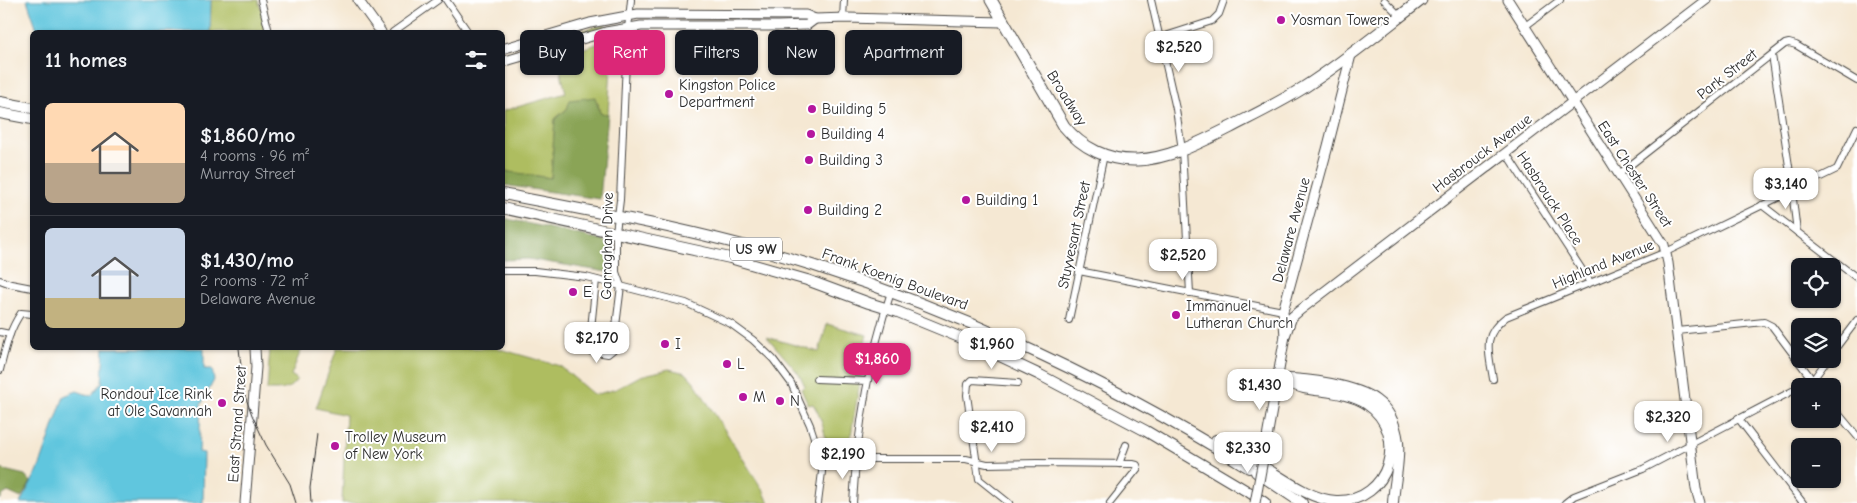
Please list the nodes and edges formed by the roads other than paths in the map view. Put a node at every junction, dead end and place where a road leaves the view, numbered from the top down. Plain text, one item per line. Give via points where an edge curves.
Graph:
1 (261, 0) edge
2 (358, 0) edge
3 (438, 0) edge
4 (446, 0) edge
5 (631, 0) edge
6 (844, 0) edge
7 (990, 0) edge
8 (1151, 0) edge
9 (1224, 0) edge
10 (1384, 0) edge
11 (1421, 0) edge
12 (1508, 0) edge
13 (1560, 0) edge
14 (1706, 0) edge
15 (630, 15) junction
16 (1400, 16) junction
17 (843, 18) junction
18 (815, 20) junction
19 (1002, 22) junction
20 (628, 27) junction
21 (1524, 27) junction
22 (268, 30) edge
23 (380, 30) edge
24 (396, 30) edge
25 (467, 30) edge
26 (1160, 38) junction
27 (505, 48) edge
28 (1351, 55) junction
29 (1772, 55) junction
30 (505, 61) edge
31 (1857, 81) edge
32 (0, 102) edge
33 (1572, 102) junction
34 (30, 108) edge
35 (0, 113) edge
36 (30, 119) edge
37 (1857, 128) edge
38 (1182, 150) junction
39 (1506, 153) junction
40 (1104, 155) junction
41 (1619, 174) junction
42 (1792, 191) junction
43 (505, 195) edge
44 (1762, 205) junction
45 (505, 209) edge
46 (618, 216) junction
47 (616, 232) junction
48 (1797, 232) junction
49 (1666, 252) junction
50 (505, 271) edge
51 (1079, 271) junction
52 (1857, 278) edge
53 (0, 280) edge
54 (596, 280) junction
55 (1590, 282) junction
56 (621, 286) junction
57 (30, 288) edge
58 (891, 292) junction
59 (1190, 293) junction
60 (886, 309) junction
61 (1283, 311) junction
62 (30, 314) edge
63 (1069, 320) dead end
64 (1857, 320) edge
65 (1677, 331) junction
66 (0, 332) edge
67 (10, 334) junction
68 (1285, 336) junction
69 (1841, 341) edge
70 (255, 350) edge
71 (0, 370) edge
72 (1810, 378) edge
73 (816, 379) dead end
74 (1279, 379) junction
75 (1493, 379) dead end
76 (867, 381) junction
77 (1018, 383) dead end
78 (1791, 391) edge
79 (1841, 417) edge
80 (1738, 418) junction
81 (1857, 436) edge
82 (1691, 442) junction
83 (1126, 445) dead end
84 (821, 459) junction
85 (856, 459) junction
86 (975, 461) junction
87 (1119, 464) junction
88 (1253, 466) junction
89 (1250, 496) edge
90 (245, 503) edge
91 (818, 503) edge
92 (853, 503) edge
93 (1009, 503) edge
94 (1110, 503) edge
95 (1265, 503) edge
96 (1302, 503) edge
97 (1393, 503) edge
98 (1565, 503) edge
99 (1700, 503) edge
100 (1803, 503) edge

1 - 22 street
2 - 23 main road
3 - 24 street
4 - 25 street
5 - 15 street, Garraghan Drive
6 - 17 street
7 - 19 highway, Broadway
8 - 26 street
9 - 26 street via 1219,14 1212,21
10 - 16 street
11 - 16 highway, Broadway
12 - 21 main road, East Chester Street
13 - 21 street
14 - 33 main road, Hasbrouck Avenue
15 - 18 main road via 806,15
15 - 20 street, Garraghan Drive
15 - 27 main road via 590,23
16 - 28 highway, Broadway
17 - 18 main road
17 - 19 main road
18 - 20 main road via 807,25
19 - 40 highway, Broadway via 1064,126 1085,146
20 - 30 main road
20 - 46 street, Garraghan Drive
21 - 33 main road, East Chester Street
26 - 38 street
28 - 38 highway, Broadway via 1276,104
28 - 61 main road, Delaware Avenue
29 - 31 street, Park Street via 1785,44 1796,45
29 - 41 street, Park Street
29 - 42 street
32 - 34 main road
33 - 39 main road, Hasbrouck Avenue
33 - 41 main road, East Chester Street
35 - 36 main road
37 - 42 street, Highland Avenue via 1837,169
38 - 40 highway, Broadway via 1138,160
38 - 59 street
39 - 55 street, Hasbrouck Place
39 - 68 main road, Hasbrouck Avenue via 1298,311 1292,317
40 - 51 street, Stuyvesant Street
41 - 49 main road, East Chester Street via 1656,230
42 - 44 street, Highland Avenue
42 - 48 street
43 - 46 main road, Frank Koenig Boulevard / US 9W
44 - 48 street
44 - 49 street, Highland Avenue
45 - 47 main road, Frank Koenig Boulevard / US 9W
46 - 47 street, Garraghan Drive
46 - 58 main road, Frank Koenig Boulevard / US 9W via 772,253
47 - 56 street, Garraghan Drive via 616,272
47 - 60 main road, Frank Koenig Boulevard / US 9W via 694,248 771,269
48 - 52 street
49 - 55 street, Highland Avenue
49 - 65 main road, East Chester Street
50 - 54 street via 535,271
51 - 59 street
51 - 63 street, Stuyvesant Street
53 - 57 street
54 - 56 street
54 - 56 street, Garraghan Drive via 589,348 593,353 608,354 613,350
55 - 75 street, Highland Avenue via 1498,324 1488,341
56 - 84 street via 686,303 730,324 753,340 791,383
58 - 60 street
58 - 88 main road, Frank Koenig Boulevard / US 9W via 1049,358
59 - 61 street
60 - 76 street
60 - 89 main road, Frank Koenig Boulevard / US 9W via 964,339 1040,375 1146,431
61 - 68 main road, Delaware Avenue
62 - 67 street via 21,312
64 - 69 street
65 - 72 street via 1764,322 1772,326
65 - 82 main road, East Chester Street
66 - 67 street
67 - 71 street
68 - 74 main road, Delaware Avenue
70 - 90 main road, East Strand Street
73 - 76 street
74 - 88 main road via 1301,388 1356,398 1368,405 1387,429 1389,461 1382,478 1369,491 1343,501 1319,497
74 - 89 main road, Delaware Avenue, bridge
74 - 97 main road via 1303,379 1351,388 1367,394 1379,404 1394,426 1398,444
76 - 85 street
77 - 86 street via 969,382 967,395
78 - 80 street
79 - 81 street
80 - 82 street
80 - 100 street
82 - 98 street via 1643,469 1574,496
82 - 99 main road, East Chester Street
83 - 87 street
84 - 85 street
84 - 91 street
85 - 86 street
85 - 92 street
86 - 87 street via 987,464
86 - 93 street via 979,479
87 - 94 street via 1137,465 1138,468
88 - 96 main road, Frank Koenig Boulevard / US 9W
89 - 95 main road

